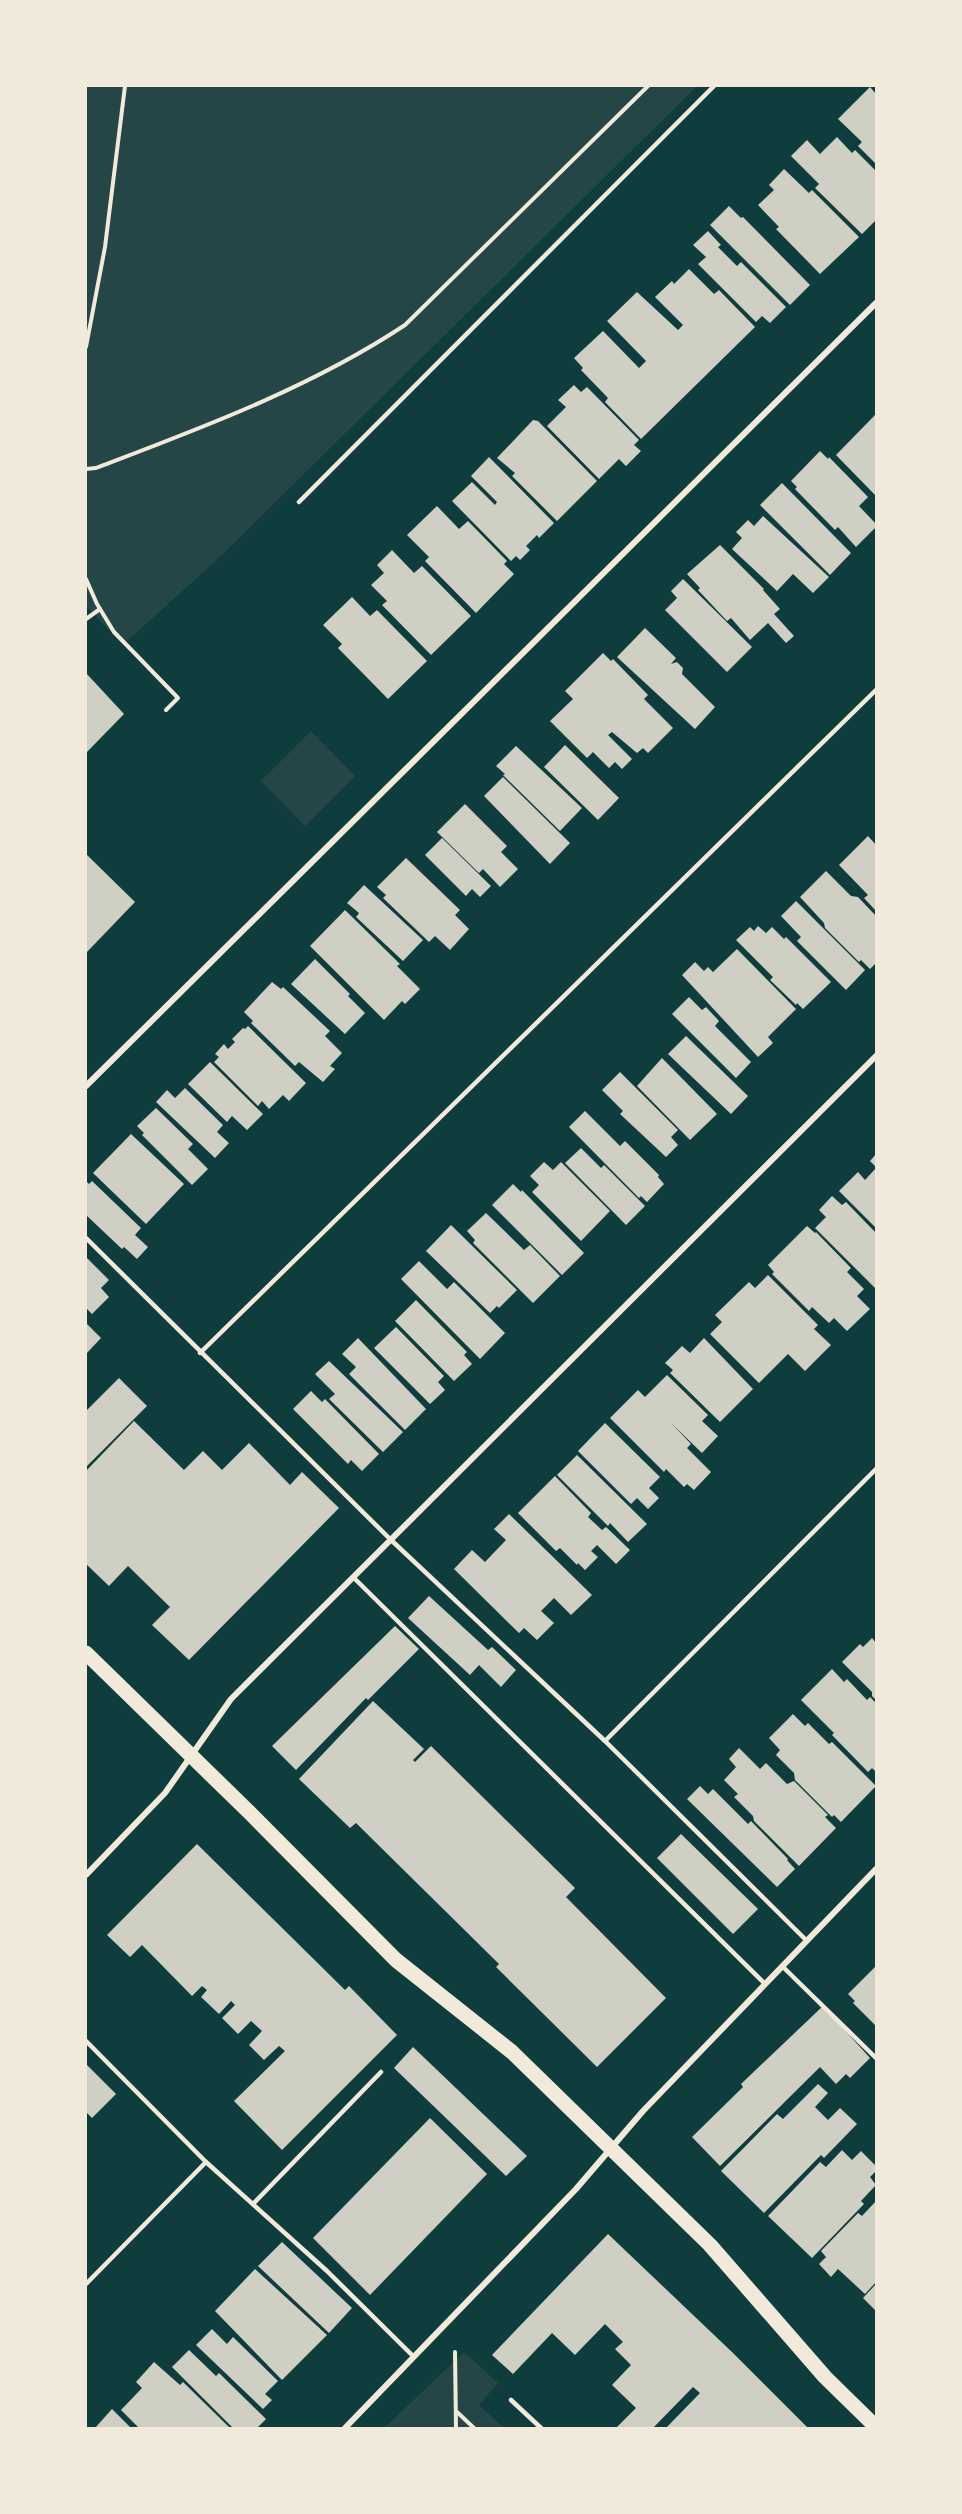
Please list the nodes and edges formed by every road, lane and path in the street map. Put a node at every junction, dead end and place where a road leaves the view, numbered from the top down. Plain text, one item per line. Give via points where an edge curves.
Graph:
1 (125, 86) edge
2 (648, 86) edge
3 (714, 86) edge
4 (876, 303) edge
5 (86, 347) edge
6 (86, 469) edge
7 (299, 502) dead end
8 (86, 579) edge
9 (100, 609) junction
10 (86, 619) edge
11 (876, 690) edge
12 (166, 710) dead end
13 (876, 1056) edge
14 (86, 1086) edge
15 (86, 1238) edge
16 (200, 1353) junction
17 (876, 1469) edge
18 (390, 1539) junction
19 (353, 1577) junction
20 (86, 1653) edge
21 (605, 1741) junction
22 (192, 1756) junction
23 (876, 1869) edge
24 (86, 1875) edge
25 (807, 1941) junction
26 (782, 1966) junction
27 (765, 1984) junction
28 (86, 2042) edge
29 (876, 2058) edge
30 (381, 2073) dead end
31 (611, 2148) junction
32 (206, 2162) junction
33 (253, 2204) junction
34 (86, 2284) edge
35 (455, 2352) dead end
36 (413, 2356) junction
37 (511, 2400) dead end
38 (456, 2412) junction
39 (876, 2427) edge
40 (345, 2428) edge
41 (456, 2428) edge
42 (474, 2428) edge
43 (541, 2428) edge

1 - 5 path via 105,247
2 - 6 path via 405,325 364,352 215,422
3 - 7 lane
4 - 14 street
8 - 9 path
9 - 10 path
9 - 12 path via 114,632 178,698
11 - 16 lane
13 - 18 street
15 - 16 lane
16 - 18 lane
17 - 21 lane
18 - 19 street
18 - 21 lane
19 - 22 street via 231,1699
19 - 27 lane
20 - 22 main road
21 - 25 lane
22 - 24 street via 165,1792
22 - 31 main road via 396,1960 512,2052
23 - 25 street
25 - 26 street
26 - 27 street
26 - 29 lane
27 - 31 street
28 - 32 lane
30 - 33 lane
31 - 36 street
31 - 39 main road via 710,2245 825,2377
32 - 33 lane
32 - 34 lane
33 - 36 lane
35 - 38 path
36 - 40 street
37 - 43 lane
38 - 41 path
38 - 42 path

